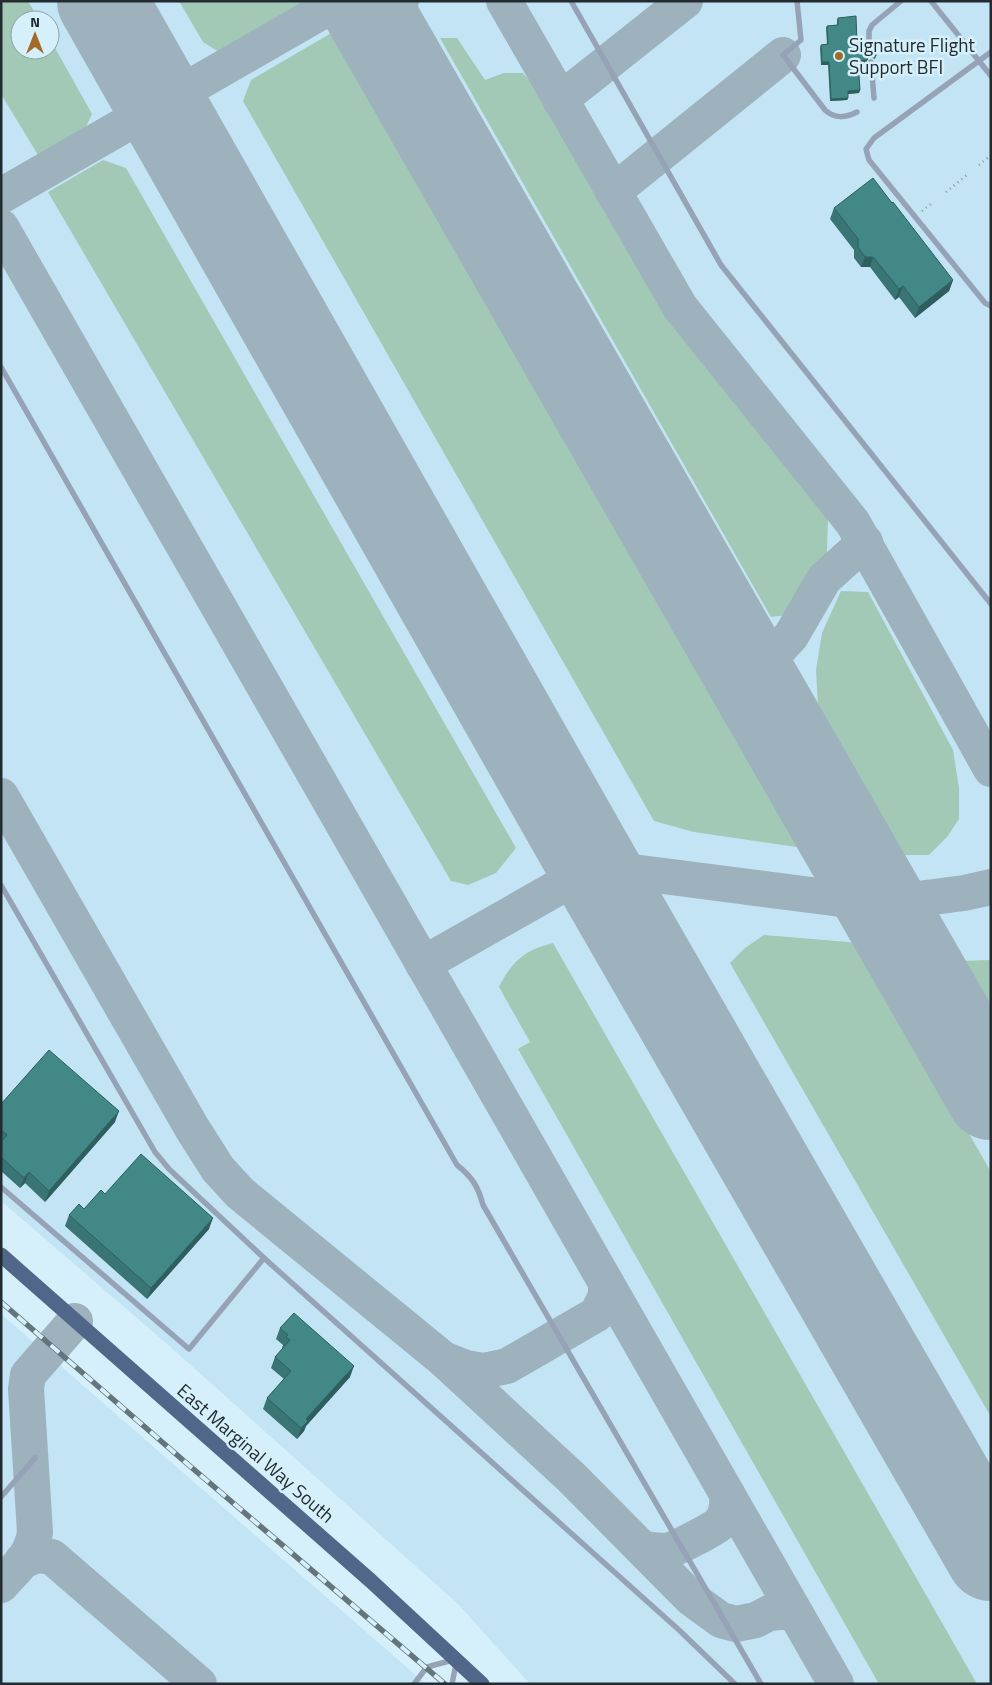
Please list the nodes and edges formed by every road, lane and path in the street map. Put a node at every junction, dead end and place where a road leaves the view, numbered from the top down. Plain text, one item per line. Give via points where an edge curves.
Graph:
1 (570, 1) edge
2 (797, 1) edge
3 (901, 1) edge
4 (930, 1) edge
5 (869, 43) edge
6 (991, 52) edge
7 (979, 61) junction
8 (871, 62) dead end
9 (991, 76) edge
10 (874, 98) dead end
11 (857, 112) dead end
12 (991, 156) edge
13 (979, 165) dead end
14 (968, 174) dead end
15 (946, 192) dead end
16 (932, 203) dead end
17 (922, 211) dead end
18 (991, 306) edge
19 (1, 367) edge
20 (991, 604) edge
21 (1, 886) edge
22 (1, 1187) edge
23 (1, 1255) edge
24 (264, 1258) junction
25 (35, 1458) dead end
26 (1, 1497) edge
27 (457, 1659) junction
28 (414, 1684) edge
29 (452, 1684) edge
30 (482, 1684) edge
31 (735, 1684) edge
32 (761, 1684) edge

1 - 20 lane via 721,265
2 - 11 lane via 801,40 783,55 830,115 842,117
3 - 5 lane via 872,26
4 - 7 lane
6 - 7 lane
7 - 9 lane
7 - 18 lane via 874,138 866,150 869,160 985,303
8 - 10 lane
12 - 13 path
14 - 15 path
16 - 17 path
19 - 32 lane via 457,1165 470,1175 480,1192 483,1205
21 - 24 lane via 155,1152
22 - 24 lane via 188,1349
23 - 27 main road, East Marginal Way South
24 - 31 lane
25 - 26 lane
27 - 28 lane via 427,1667
27 - 29 lane
27 - 30 main road, East Marginal Way South

